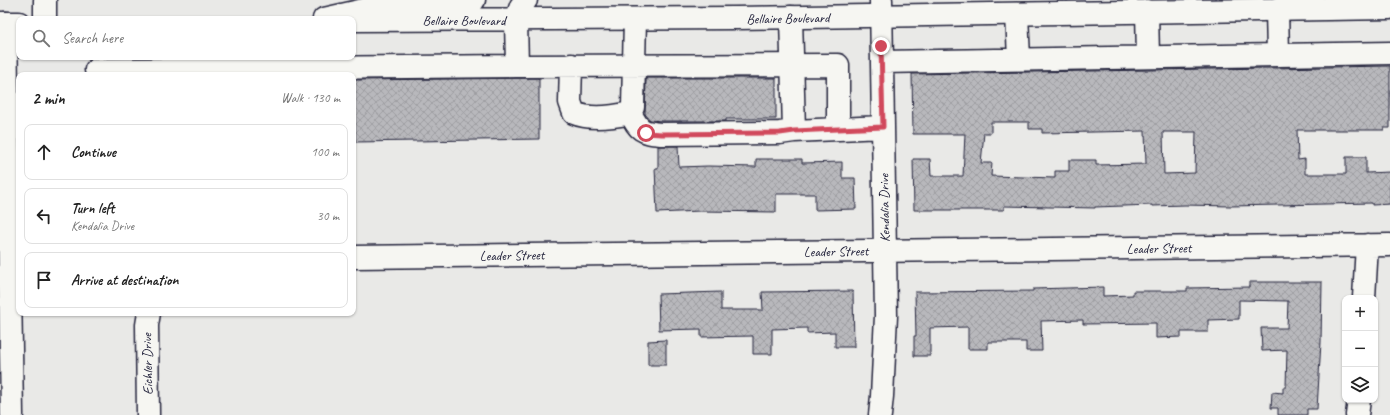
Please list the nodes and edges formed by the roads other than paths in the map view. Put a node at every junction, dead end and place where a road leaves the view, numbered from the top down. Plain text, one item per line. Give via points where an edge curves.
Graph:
1 (45, 0) edge
2 (474, 0) edge
3 (526, 0) edge
4 (1212, 5) edge
5 (881, 8) edge
6 (1390, 8) edge
7 (1277, 9) junction
8 (1147, 12) junction
9 (1017, 14) junction
10 (45, 16) edge
11 (337, 16) edge
12 (791, 17) junction
13 (635, 19) junction
14 (356, 20) edge
15 (516, 20) junction
16 (8, 23) edge
17 (1390, 53) edge
18 (1278, 55) junction
19 (1148, 57) junction
20 (1019, 60) junction
21 (882, 62) junction
22 (570, 65) junction
23 (634, 65) junction
24 (792, 65) junction
25 (517, 66) junction
26 (96, 67) edge
27 (4, 98) edge
28 (630, 113) junction
29 (883, 127) junction
30 (838, 128) junction
31 (794, 131) junction
32 (1367, 245) junction
33 (1390, 245) edge
34 (884, 251) junction
35 (356, 257) edge
36 (1364, 295) edge
37 (5, 299) edge
38 (148, 316) edge
39 (1359, 403) edge
40 (12, 415) edge
41 (148, 415) edge
42 (880, 415) edge
43 (1357, 415) edge

1 - 10 street
2 - 11 street via 395,3
3 - 15 street
4 - 7 street, Bellaire Boulevard
4 - 8 street, Bellaire Boulevard
5 - 9 street, Bellaire Boulevard
5 - 12 street, Bellaire Boulevard
5 - 21 street, Kendalia Drive
6 - 7 street, Bellaire Boulevard
7 - 18 street
8 - 9 street, Bellaire Boulevard
8 - 19 street
9 - 20 street
12 - 13 street, Bellaire Boulevard
12 - 24 street
13 - 15 street, Bellaire Boulevard
13 - 23 street
14 - 15 street, Bellaire Boulevard
15 - 25 street
16 - 27 street
17 - 18 street
18 - 19 street
19 - 20 street
20 - 21 street
21 - 29 street, Kendalia Drive
22 - 23 street
22 - 25 street
22 - 28 street via 570,102 574,113 582,116 616,116
23 - 24 street
23 - 28 street via 633,108
24 - 30 street via 838,65
24 - 31 street
25 - 26 street
27 - 37 street
28 - 31 street via 637,127 646,133
29 - 30 street
29 - 34 street, Kendalia Drive
30 - 31 street
32 - 33 street, Leader Street
32 - 34 street, Leader Street
32 - 36 street
34 - 35 street, Leader Street
34 - 42 street, Kendalia Drive via 886,316
37 - 40 street
38 - 41 street, Eichler Drive
39 - 43 street

